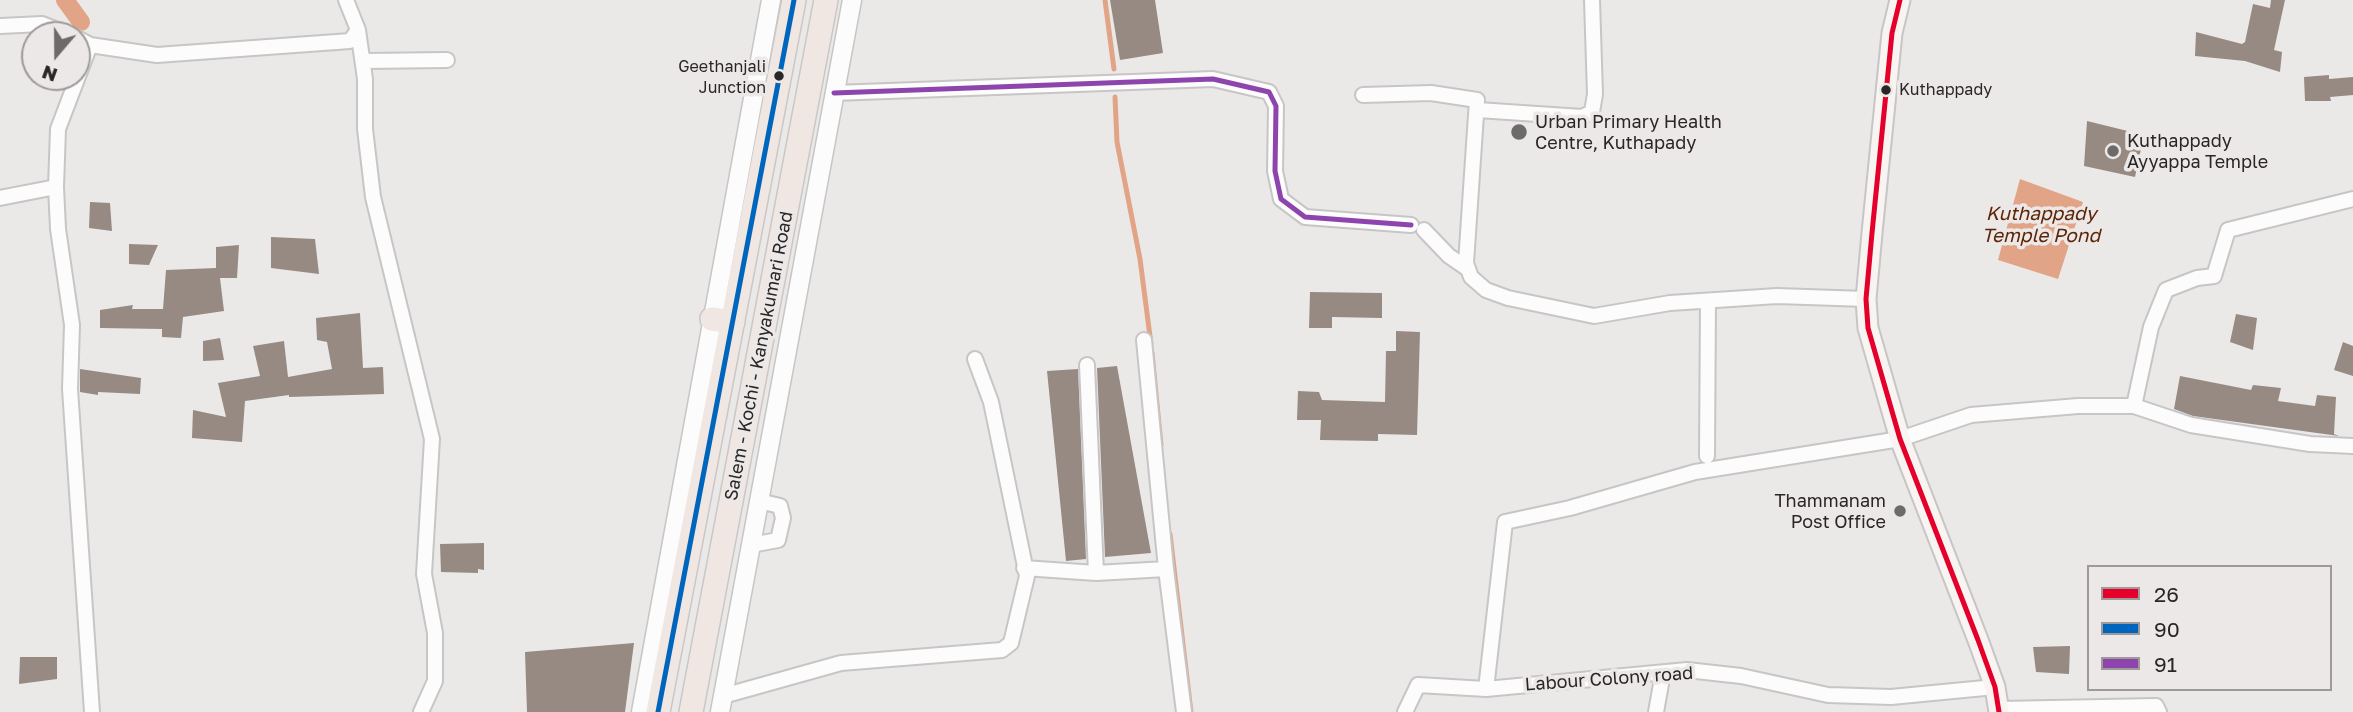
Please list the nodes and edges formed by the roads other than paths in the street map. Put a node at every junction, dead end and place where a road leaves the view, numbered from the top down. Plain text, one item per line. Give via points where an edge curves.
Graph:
1 (345, 0) edge
2 (771, 0) edge
3 (794, 0) edge
4 (826, 0) edge
5 (852, 0) edge
6 (1592, 0) edge
7 (1900, 0) edge
8 (21, 25) edge
9 (0, 26) edge
10 (358, 30) junction
11 (91, 43) edge
12 (447, 60) dead end
13 (363, 61) junction
14 (69, 91) edge
15 (834, 93) junction
16 (1363, 95) dead end
17 (1478, 110) junction
18 (56, 187) junction
19 (0, 198) edge
20 (2353, 199) edge
21 (1468, 269) junction
22 (1866, 299) junction
23 (1707, 301) junction
24 (722, 321) junction
25 (1144, 340) dead end
26 (975, 359) dead end
27 (1087, 365) dead end
28 (2134, 406) junction
29 (1900, 439) junction
30 (2353, 446) edge
31 (1707, 456) dead end
32 (759, 501) junction
33 (729, 516) junction
34 (755, 521) junction
35 (751, 545) junction
36 (1024, 569) junction
37 (1166, 569) junction
38 (1096, 573) junction
39 (1662, 673) junction
40 (1995, 687) junction
41 (1486, 689) junction
42 (722, 704) edge
43 (1999, 711) edge
44 (92, 712) edge
45 (421, 712) edge
46 (641, 712) edge
47 (658, 712) edge
48 (691, 712) edge
49 (1184, 712) edge
50 (1405, 712) edge
51 (1656, 712) edge
52 (2159, 712) edge

1 - 10 street
2 - 24 street
3 - 24 highway, Salem - Kochi - Kanyakumari Road
4 - 33 highway, Salem - Kochi - Kanyakumari Road
5 - 15 street
6 - 17 street via 1592,112 1582,117
7 - 22 main road via 1892,33
8 - 9 street
10 - 11 street via 350,41 157,55
10 - 13 street
12 - 13 street
13 - 45 street via 373,197 432,439 424,574 435,633 435,681
14 - 18 street via 58,129
15 - 21 street via 1213,79 1269,92 1276,106 1275,171 1281,199 1306,217 1417,228
15 - 32 street
16 - 17 street via 1431,93 1471,98 1477,100
17 - 21 street
18 - 19 street
18 - 44 street via 72,325 70,389
20 - 28 street via 2228,230 2214,276 2166,290 2151,327
21 - 23 street via 1486,290 1581,314 1616,315 1670,303
22 - 23 street via 1777,296
22 - 29 main road via 1877,368
23 - 31 street
24 - 46 street
24 - 47 highway, Salem - Kochi - Kanyakumari Road
25 - 37 street
26 - 36 street via 991,402
27 - 38 street
28 - 29 street via 1971,415
28 - 30 street via 2191,425 2310,444
29 - 40 main road
29 - 41 street via 1695,472 1505,522
32 - 34 street
32 - 35 street via 780,506 783,519 778,540
33 - 34 street
33 - 48 highway, Salem - Kochi - Kanyakumari Road
34 - 35 street
35 - 42 street
36 - 38 street
36 - 42 street via 1027,576 1018,623 1012,643 1002,650 841,663
37 - 38 street
37 - 49 street
39 - 40 street, Labour Colony road via 1687,670 1741,676 1828,695 1891,697
39 - 41 street, Labour Colony road
39 - 51 street
40 - 43 main road
41 - 50 street, Labour Colony road via 1418,685
43 - 52 street via 2156,706

